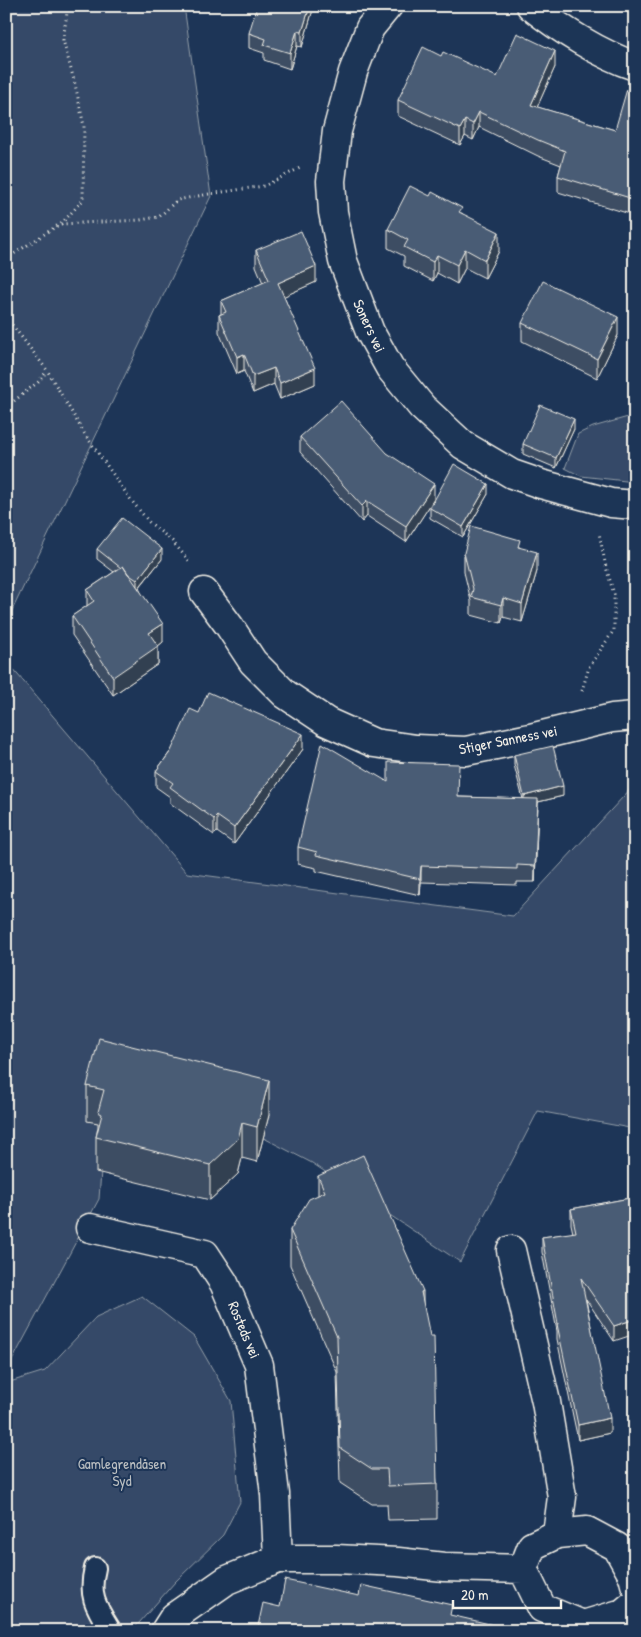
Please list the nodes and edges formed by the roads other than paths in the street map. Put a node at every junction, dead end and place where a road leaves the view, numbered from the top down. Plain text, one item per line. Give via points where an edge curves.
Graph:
1 (388, 6) edge
2 (530, 6) edge
3 (635, 66) edge
4 (635, 505) edge
5 (204, 592) road end
6 (635, 716) edge
7 (90, 1228) dead end
8 (511, 1250) dead end
9 (557, 1534) junction
10 (278, 1559) junction
11 (94, 1568) dead end
12 (523, 1569) junction
13 (635, 1584) edge
14 (635, 1603) edge
15 (111, 1631) edge
16 (165, 1631) edge

1 - 4 street, Soners vei via 370,28 353,72 337,131 331,181 333,212 343,261 370,332 390,368 422,408 463,445 512,474 592,498
2 - 3 street via 560,29
5 - 6 street, Stiger Sanness vei via 253,662 285,694 327,722 374,743 466,752 612,718
7 - 10 street, Rosteds vei via 205,1254 224,1283 259,1365 275,1494
8 - 9 street via 546,1402 562,1497
9 - 12 street via 532,1546
9 - 13 street via 587,1531 617,1547
10 - 12 street
10 - 16 street via 227,1580 174,1617
11 - 15 lane via 92,1594
12 - 14 street via 542,1608 583,1625 623,1613

